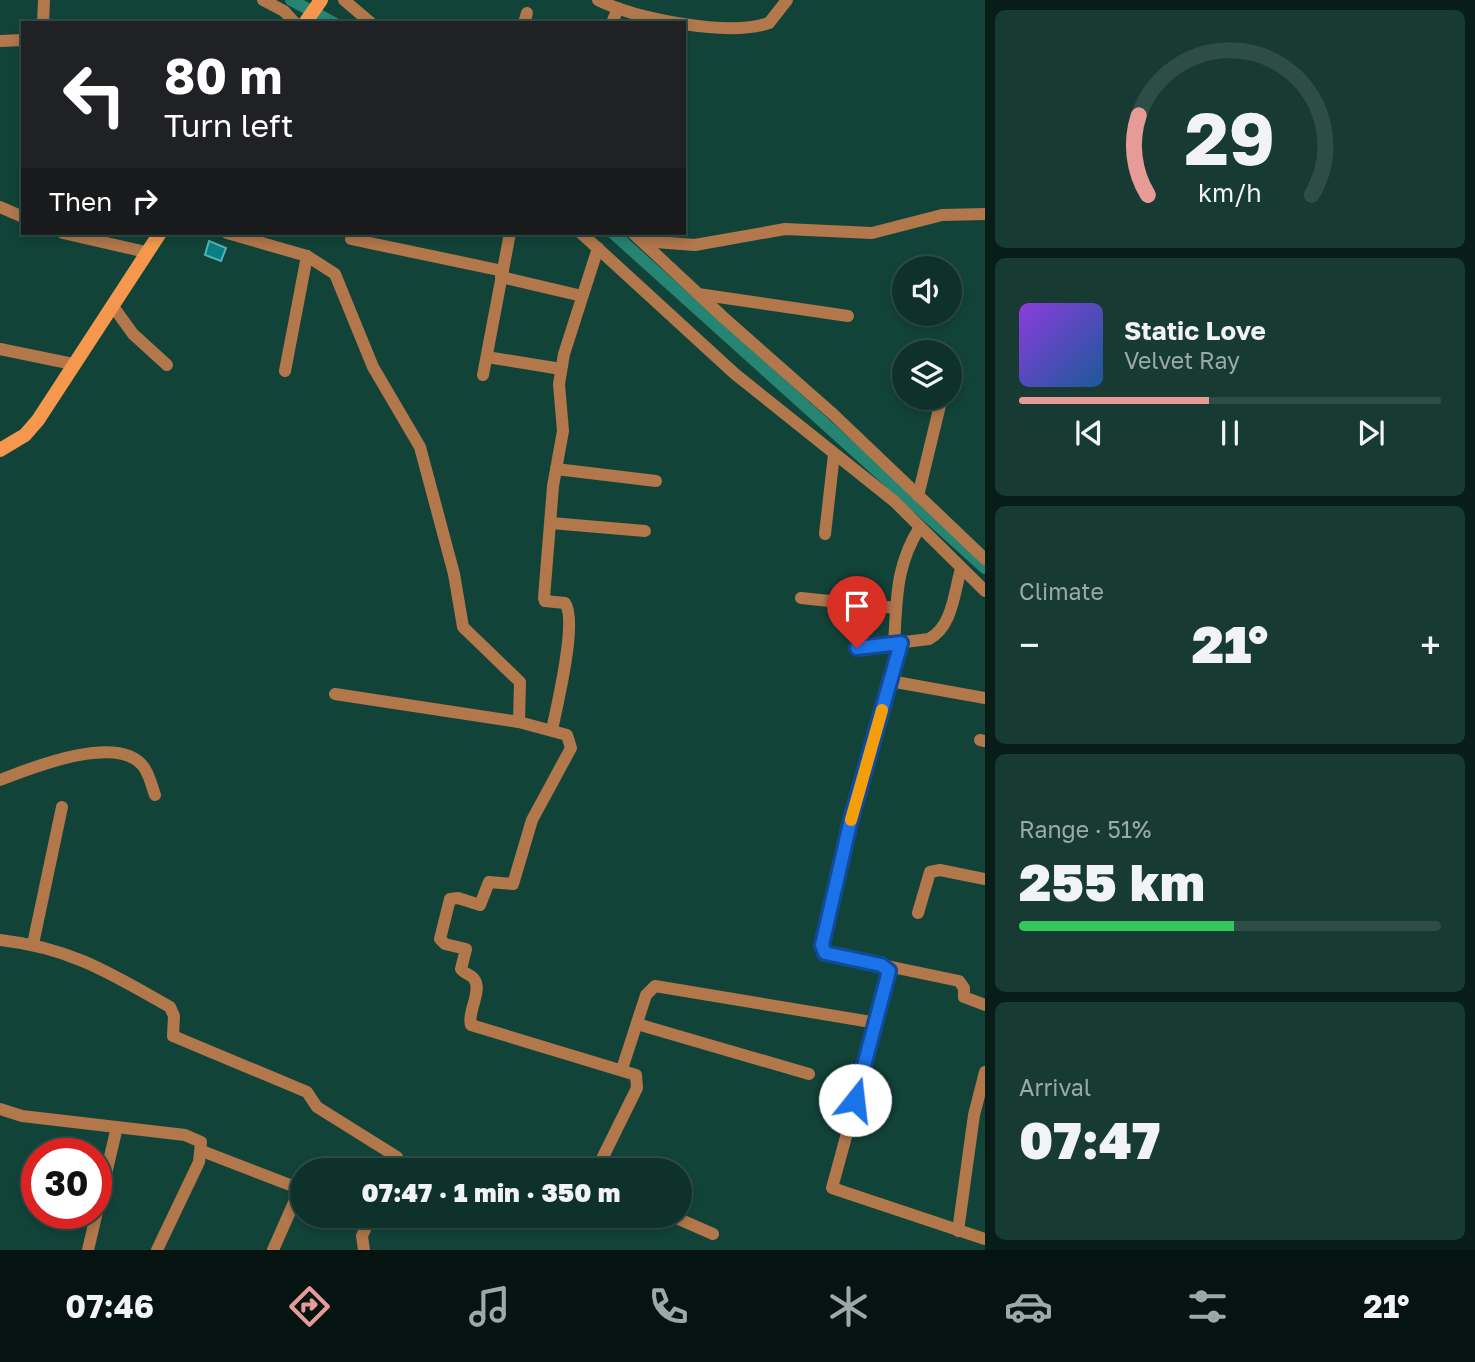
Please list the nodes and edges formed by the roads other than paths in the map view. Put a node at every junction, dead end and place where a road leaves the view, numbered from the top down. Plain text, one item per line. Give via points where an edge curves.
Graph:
1 (44, 0) edge
2 (263, 0) edge
3 (321, 0) edge
4 (344, 0) edge
5 (597, 0) edge
6 (788, 0) edge
7 (618, 8) junction
8 (43, 21) edge
9 (301, 21) edge
10 (304, 21) edge
11 (369, 21) edge
12 (613, 21) edge
13 (680, 21) edge
14 (686, 22) edge
15 (21, 40) edge
16 (0, 41) edge
17 (0, 207) edge
18 (985, 214) edge
19 (21, 216) edge
20 (72, 235) edge
21 (159, 235) edge
22 (234, 235) edge
23 (510, 235) edge
24 (583, 235) edge
25 (637, 237) edge
26 (351, 239) dead end
27 (598, 248) junction
28 (146, 252) junction
29 (307, 256) junction
30 (502, 274) junction
31 (698, 294) junction
32 (582, 296) junction
33 (112, 305) junction
34 (848, 316) dead end
35 (0, 349) edge
36 (487, 357) junction
37 (73, 364) junction
38 (167, 365) dead end
39 (561, 369) junction
40 (285, 371) dead end
41 (483, 375) dead end
42 (939, 410) edge
43 (0, 450) edge
44 (834, 454) junction
45 (556, 469) junction
46 (656, 481) dead end
47 (918, 496) junction
48 (551, 523) junction
49 (920, 527) junction
50 (645, 531) dead end
51 (825, 534) dead end
52 (985, 559) edge
53 (961, 569) junction
54 (985, 591) edge
55 (802, 598) dead end
56 (896, 608) junction
57 (897, 643) junction
58 (857, 648) dead end
59 (890, 681) junction
60 (335, 694) dead end
61 (985, 698) edge
62 (519, 722) junction
63 (552, 730) junction
64 (0, 780) edge
65 (155, 795) dead end
66 (62, 807) dead end
67 (985, 878) edge
68 (918, 913) dead end
69 (0, 940) edge
70 (33, 944) junction
71 (887, 966) junction
72 (985, 1005) edge
73 (877, 1023) junction
74 (637, 1024) junction
75 (622, 1069) junction
76 (985, 1072) edge
77 (809, 1074) dead end
78 (0, 1109) edge
79 (117, 1127) junction
80 (202, 1151) junction
81 (397, 1158) edge
82 (602, 1158) edge
83 (290, 1186) edge
84 (290, 1214) edge
85 (692, 1225) edge
86 (365, 1228) edge
87 (958, 1231) junction
88 (713, 1234) dead end
89 (985, 1239) edge
90 (88, 1250) edge
91 (156, 1250) edge
92 (273, 1250) edge
93 (364, 1250) edge

1 - 8 street
2 - 9 street
3 - 10 main road
4 - 11 street
5 - 7 street
6 - 14 street via 769,23 737,30
7 - 12 street
7 - 13 street
15 - 16 street
17 - 19 street
18 - 25 street via 942,215 872,233 785,229 695,245
20 - 28 street
21 - 28 main road
22 - 29 street
23 - 30 street
24 - 27 street
25 - 31 street
26 - 30 street
27 - 32 street
27 - 44 street via 735,374
28 - 33 main road
29 - 40 street
29 - 62 street via 335,274 373,366 421,447 463,627 517,677
30 - 32 street
30 - 36 street
31 - 34 street
31 - 47 street
32 - 39 street
33 - 37 main road
33 - 38 street via 133,334
35 - 37 street
36 - 39 street
36 - 41 street
37 - 43 main road via 38,420 25,435
39 - 45 street via 563,430
42 - 47 street
44 - 49 street
44 - 51 street
45 - 46 street
45 - 48 street
47 - 52 street
48 - 50 street
48 - 63 street via 544,598 565,603 569,611 566,662
49 - 53 street
49 - 56 street via 901,564
53 - 54 street
53 - 57 street via 946,624 938,634
55 - 56 street
56 - 57 street
57 - 58 street
57 - 59 street
59 - 61 street
59 - 71 street via 822,945 825,953
60 - 62 street
62 - 63 street
63 - 75 street via 567,735 571,748 531,820 515,881 509,885 489,882 480,905 450,899 440,939 466,949 461,969 477,986 471,1026
64 - 65 street via 97,751 145,767
66 - 70 street
67 - 68 street via 930,872
69 - 70 street
70 - 81 street via 91,963 170,1007 172,1031 178,1039 307,1092 317,1107
71 - 72 street via 959,981 964,998
71 - 73 street via 890,976
73 - 74 street via 655,986 646,995
73 - 87 street via 832,1188
74 - 75 street
74 - 77 street
75 - 82 street via 636,1074 637,1088
76 - 87 street via 974,1115
78 - 79 street via 22,1116
79 - 80 street via 195,1137
79 - 90 street
80 - 83 street
80 - 91 street
84 - 92 street
85 - 88 street
86 - 93 street
87 - 89 street

